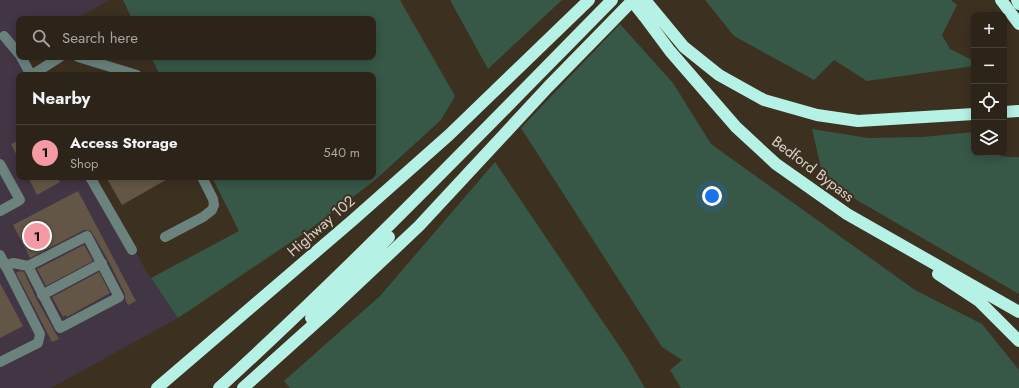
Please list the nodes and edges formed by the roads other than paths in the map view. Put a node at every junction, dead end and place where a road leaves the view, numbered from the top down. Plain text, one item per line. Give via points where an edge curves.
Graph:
1 (589, 0) edge
2 (612, 0) edge
3 (632, 0) edge
4 (1001, 0) edge
5 (1017, 0) edge
6 (1019, 4) edge
7 (647, 8) edge
8 (1019, 24) edge
9 (3, 36) edge
10 (16, 51) edge
11 (23, 60) edge
12 (55, 60) edge
13 (88, 60) edge
14 (30, 72) edge
15 (37, 72) edge
16 (127, 72) edge
17 (539, 74) junction
18 (1019, 111) edge
19 (1007, 112) edge
20 (971, 114) edge
21 (0, 164) edge
22 (92, 180) edge
23 (204, 180) edge
24 (0, 211) edge
25 (847, 214) junction
26 (165, 237) dead end
27 (132, 250) dead end
28 (2, 259) edge
29 (102, 263) junction
30 (28, 266) junction
31 (42, 295) junction
32 (1019, 312) edge
33 (1019, 341) edge
34 (280, 356) junction
35 (0, 362) edge
36 (157, 388) edge
37 (219, 388) edge
38 (243, 388) edge

1 - 36 highway, Highway 102 via 449,135
2 - 17 highway
3 - 7 highway, Bedford Bypass, bridge
3 - 34 highway via 419,226
4 - 8 highway
5 - 6 highway
7 - 20 highway, Bedford Bypass via 684,47 719,75 764,100 817,115 858,121
7 - 25 highway, Bedford Bypass via 670,51 736,127 776,164
9 - 10 lane
11 - 14 lane
12 - 15 lane
13 - 16 lane
17 - 34 highway via 525,96 326,302
17 - 37 highway via 379,236
18 - 19 highway
21 - 24 lane via 20,200
22 - 27 lane
23 - 26 lane via 213,199 212,210
25 - 32 highway, Bedford Bypass
25 - 33 highway via 979,301
28 - 30 lane
28 - 35 lane via 40,334 38,343
29 - 30 lane via 87,236
29 - 31 lane
29 - 31 lane via 120,297 60,328
30 - 31 lane
34 - 38 highway

